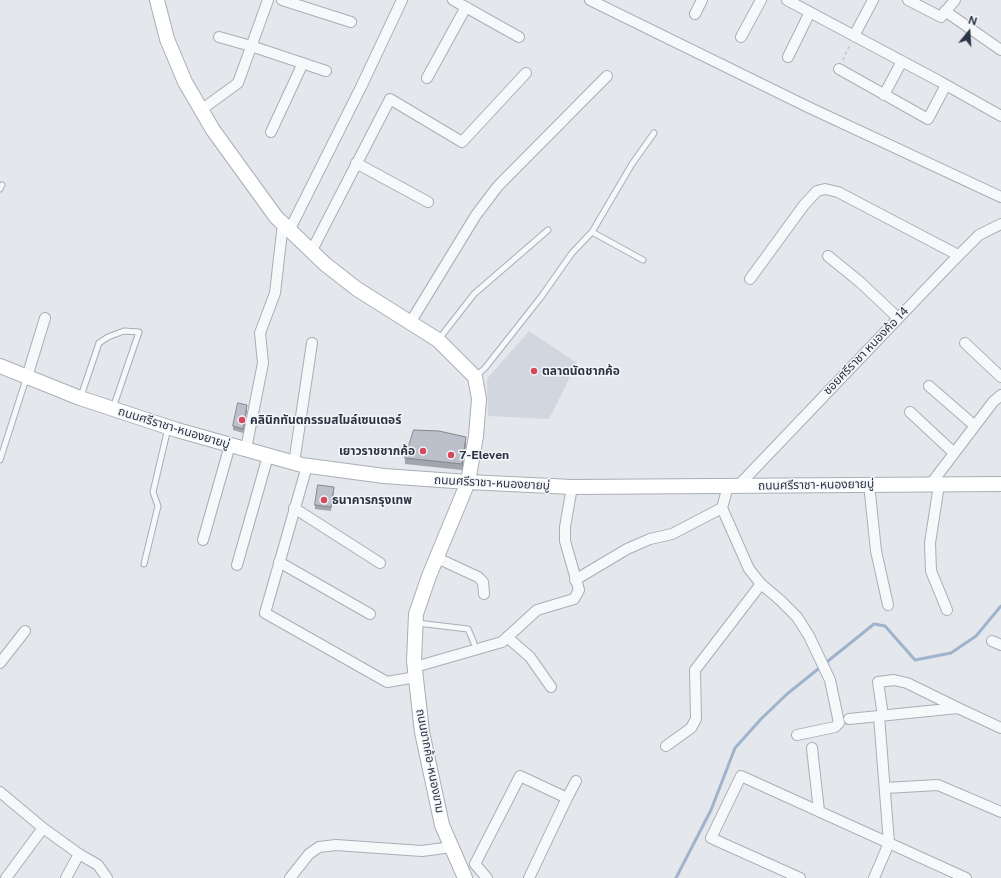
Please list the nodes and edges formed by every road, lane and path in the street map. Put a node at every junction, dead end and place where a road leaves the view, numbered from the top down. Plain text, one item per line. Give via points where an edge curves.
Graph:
1 (158, 0) edge
2 (268, 0) edge
3 (282, 0) edge
4 (402, 0) edge
5 (453, 0) edge
6 (590, 0) edge
7 (702, 0) edge
8 (761, 0) edge
9 (787, 0) edge
10 (873, 0) edge
11 (908, 0) edge
12 (955, 0) edge
13 (466, 7) junction
14 (945, 11) junction
15 (810, 12) junction
16 (695, 14) dead end
17 (351, 22) dead end
18 (219, 36) dead end
19 (854, 36) junction
20 (519, 37) dead end
21 (741, 37) dead end
22 (251, 46) junction
23 (1001, 50) edge
24 (788, 58) dead end
25 (902, 61) junction
26 (303, 63) junction
27 (839, 69) joint
28 (326, 71) dead end
29 (526, 73) dead end
30 (607, 76) dead end
31 (427, 78) dead end
32 (946, 85) junction
33 (884, 95) junction
34 (202, 110) junction
35 (1001, 116) edge
36 (271, 132) dead end
37 (654, 133) dead end
38 (356, 163) junction
39 (1001, 197) edge
40 (428, 202) dead end
41 (1001, 224) edge
42 (287, 226) junction
43 (548, 230) dead end
44 (592, 232) junction
45 (311, 252) junction
46 (828, 256) dead end
47 (958, 256) junction
48 (643, 260) dead end
49 (750, 279) dead end
50 (45, 318) dead end
51 (898, 318) junction
52 (410, 323) junction
53 (438, 340) junction
54 (312, 343) dead end
55 (965, 343) dead end
56 (0, 366) edge
57 (27, 377) junction
58 (475, 377) junction
59 (1001, 377) edge
60 (929, 386) dead end
61 (1001, 395) edge
62 (80, 398) junction
63 (113, 409) junction
64 (910, 412) dead end
65 (975, 426) junction
66 (168, 427) junction
67 (230, 445) junction
68 (246, 450) junction
69 (954, 453) junction
70 (268, 456) junction
71 (0, 460) edge
72 (301, 464) junction
73 (468, 482) junction
74 (869, 484) junction
75 (1001, 484) edge
76 (935, 485) junction
77 (733, 486) junction
78 (572, 487) junction
79 (294, 508) junction
80 (722, 508) junction
81 (202, 540) dead end
82 (437, 558) junction
83 (279, 562) junction
84 (380, 562) dead end
85 (144, 564) dead end
86 (237, 565) dead end
87 (575, 580) junction
88 (761, 584) junction
89 (484, 594) dead end
90 (888, 605) dead end
91 (947, 610) dead end
92 (370, 614) dead end
93 (416, 623) junction
94 (25, 631) dead end
95 (507, 637) junction
96 (474, 644) dead end
97 (0, 663) edge
98 (415, 672) junction
99 (551, 687) dead end
100 (958, 708) junction
101 (881, 716) junction
102 (849, 719) dead end
103 (1001, 728) edge
104 (797, 735) dead end
105 (666, 746) dead end
106 (812, 748) dead end
107 (576, 781) dead end
108 (885, 788) junction
109 (0, 792) edge
110 (566, 798) junction
111 (819, 811) junction
112 (1001, 812) edge
113 (43, 828) junction
114 (889, 843) junction
115 (452, 847) junction
116 (79, 854) junction
117 (6, 878) edge
118 (66, 878) edge
119 (107, 878) edge
120 (290, 878) edge
121 (465, 878) edge
122 (487, 878) edge
123 (529, 878) edge
124 (800, 878) edge
125 (874, 878) edge
126 (966, 878) edge

1 - 34 street via 166,39 185,82
2 - 22 street
3 - 17 street
4 - 42 street via 362,87
5 - 13 street
6 - 39 street via 808,107
7 - 16 street
8 - 21 street
9 - 15 street
10 - 19 street
11 - 14 street via 941,17
12 - 14 street
13 - 20 street
13 - 31 street
14 - 23 street
15 - 19 street
15 - 24 street
18 - 22 street
19 - 25 street
19 - 27 path
22 - 26 street
22 - 34 street via 238,83
25 - 32 street
25 - 33 street
26 - 28 street
26 - 36 street
27 - 33 street
29 - 38 street via 462,142 390,99
30 - 52 street via 498,186 476,214
32 - 33 street via 928,119
32 - 35 street
34 - 42 street via 247,179 276,217
37 - 44 lane via 632,164
38 - 40 street
38 - 45 street
41 - 47 street, ซอยศรีราชา หนองค้อ 14 via 979,235
42 - 45 street
42 - 68 street via 275,293 260,333 263,363
43 - 53 lane via 474,294
44 - 48 lane
44 - 58 lane via 572,253 541,297
45 - 52 street via 357,289
46 - 51 street
47 - 49 street via 838,192 825,189 817,191 804,205
47 - 51 street, ซอยศรีราชา หนองค้อ 14
50 - 57 street
51 - 77 street, ซอยศรีราชา หนองค้อ 14
52 - 53 street
53 - 58 street
54 - 72 street
55 - 59 street
56 - 57 street, ถนนศรีราชา-หนองยายบู่
57 - 62 street, ถนนศรีราชา-หนองยายบู่
57 - 71 lane
58 - 73 street, ถนนชากค้อ-หนองขาม via 479,399
60 - 65 street
61 - 65 street
62 - 63 street, ถนนศรีราชา-หนองยายบู่
62 - 63 lane via 100,343 124,331 139,332
63 - 66 street, ถนนศรีราชา-หนองยายบู่
64 - 69 street
65 - 69 street
66 - 67 street, ถนนศรีราชา-หนองยายบู่
66 - 85 lane via 153,492 158,506
67 - 68 street, ถนนศรีราชา-หนองยายบู่
67 - 81 street
68 - 70 street, ถนนศรีราชา-หนองยายบู่
69 - 76 street
70 - 72 street, ถนนศรีราชา-หนองยายบู่
70 - 86 street
72 - 73 street, ถนนศรีราชา-หนองยายบู่ via 384,476
72 - 79 street
73 - 78 street, ถนนศรีราชา-หนองยายบู่
73 - 82 street, ถนนชากค้อ-หนองขาม
74 - 76 street, ถนนศรีราชา-หนองยายบู่
74 - 77 street, ถนนศรีราชา-หนองยายบู่
74 - 90 street via 876,551
75 - 76 street, ถนนศรีราชา-หนองยายบู่
76 - 91 street via 930,543 931,571
77 - 78 street, ถนนศรีราชา-หนองยายบู่
77 - 80 street
78 - 87 street via 565,541
79 - 83 street
79 - 84 street
80 - 87 street via 672,534 650,539 627,549
80 - 88 street via 749,569
82 - 89 street via 478,577 483,582
82 - 93 street, ถนนชากค้อ-หนองขาม via 428,576 416,614
83 - 92 street
83 - 98 street via 265,613 387,682
87 - 95 street via 579,590 574,599 537,610
88 - 104 street via 797,617 813,643 830,680 839,723 835,727
88 - 105 street via 695,670 696,719 691,728
93 - 96 lane via 468,629
93 - 98 street, ถนนชากค้อ-หนองขาม
94 - 97 street
95 - 98 street via 502,642
95 - 99 street via 530,656
98 - 115 street, ถนนชากค้อ-หนองขาม via 422,732 442,825
100 - 101 street
100 - 101 street via 907,683 894,680 878,682
100 - 103 street
101 - 102 street
101 - 108 street
106 - 111 street
107 - 110 street
108 - 112 street via 938,785
108 - 114 street
109 - 113 street
110 - 122 street via 520,776 475,864
110 - 123 street
111 - 114 street
111 - 124 street via 741,776 711,838
113 - 116 street
113 - 117 street
114 - 125 street
114 - 126 street
115 - 120 street via 422,850 336,845 319,847 309,854
115 - 121 street, ถนนชากค้อ-หนองขาม
116 - 118 street
116 - 119 street via 98,866

